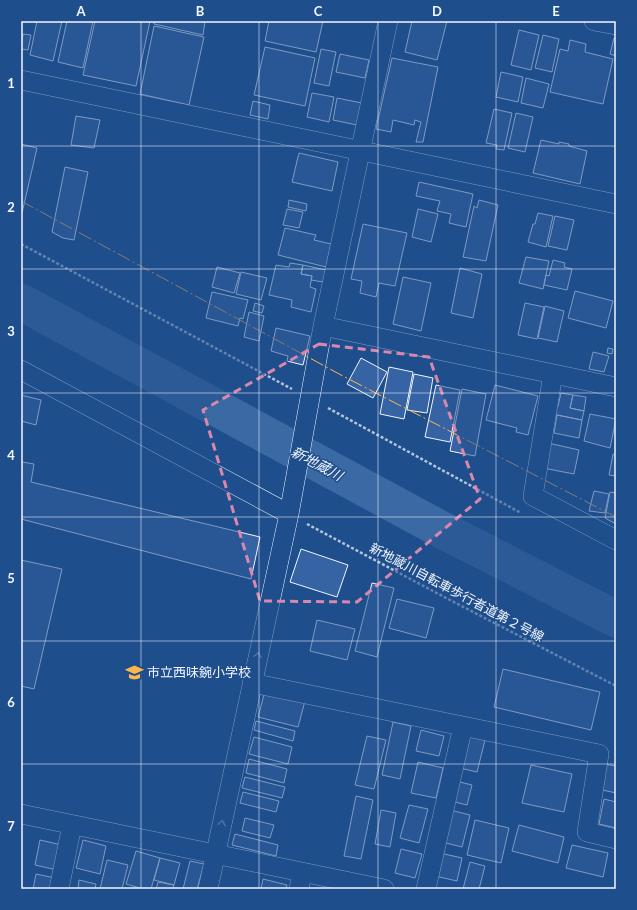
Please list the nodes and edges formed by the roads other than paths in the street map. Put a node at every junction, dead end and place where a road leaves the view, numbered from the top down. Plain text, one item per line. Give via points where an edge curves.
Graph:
1 (388, 21) edge
2 (594, 21) edge
3 (616, 26) edge
4 (21, 80) edge
5 (361, 150) junction
6 (616, 204) edge
7 (323, 326) junction
8 (21, 370) edge
9 (553, 374) junction
10 (616, 387) edge
11 (289, 514) junction
12 (616, 540) edge
13 (252, 683) junction
14 (463, 726) junction
15 (21, 814) edge
16 (72, 825) junction
17 (616, 838) edge
18 (215, 855) junction
19 (300, 880) edge
20 (377, 888) edge
21 (59, 889) edge
22 (208, 889) edge
23 (426, 889) edge

1 - 5 street
2 - 3 street
4 - 5 street
5 - 6 street
5 - 7 street
7 - 9 street
7 - 11 street
8 - 11 street
9 - 10 street
9 - 12 street via 533,496
13 -> 11 street
13 - 14 street
18 -> 13 street
14 - 17 street via 599,754 587,832
14 - 23 street
15 - 16 street
16 - 18 street
16 - 21 street
18 - 19 street
18 - 22 street
19 - 20 street

